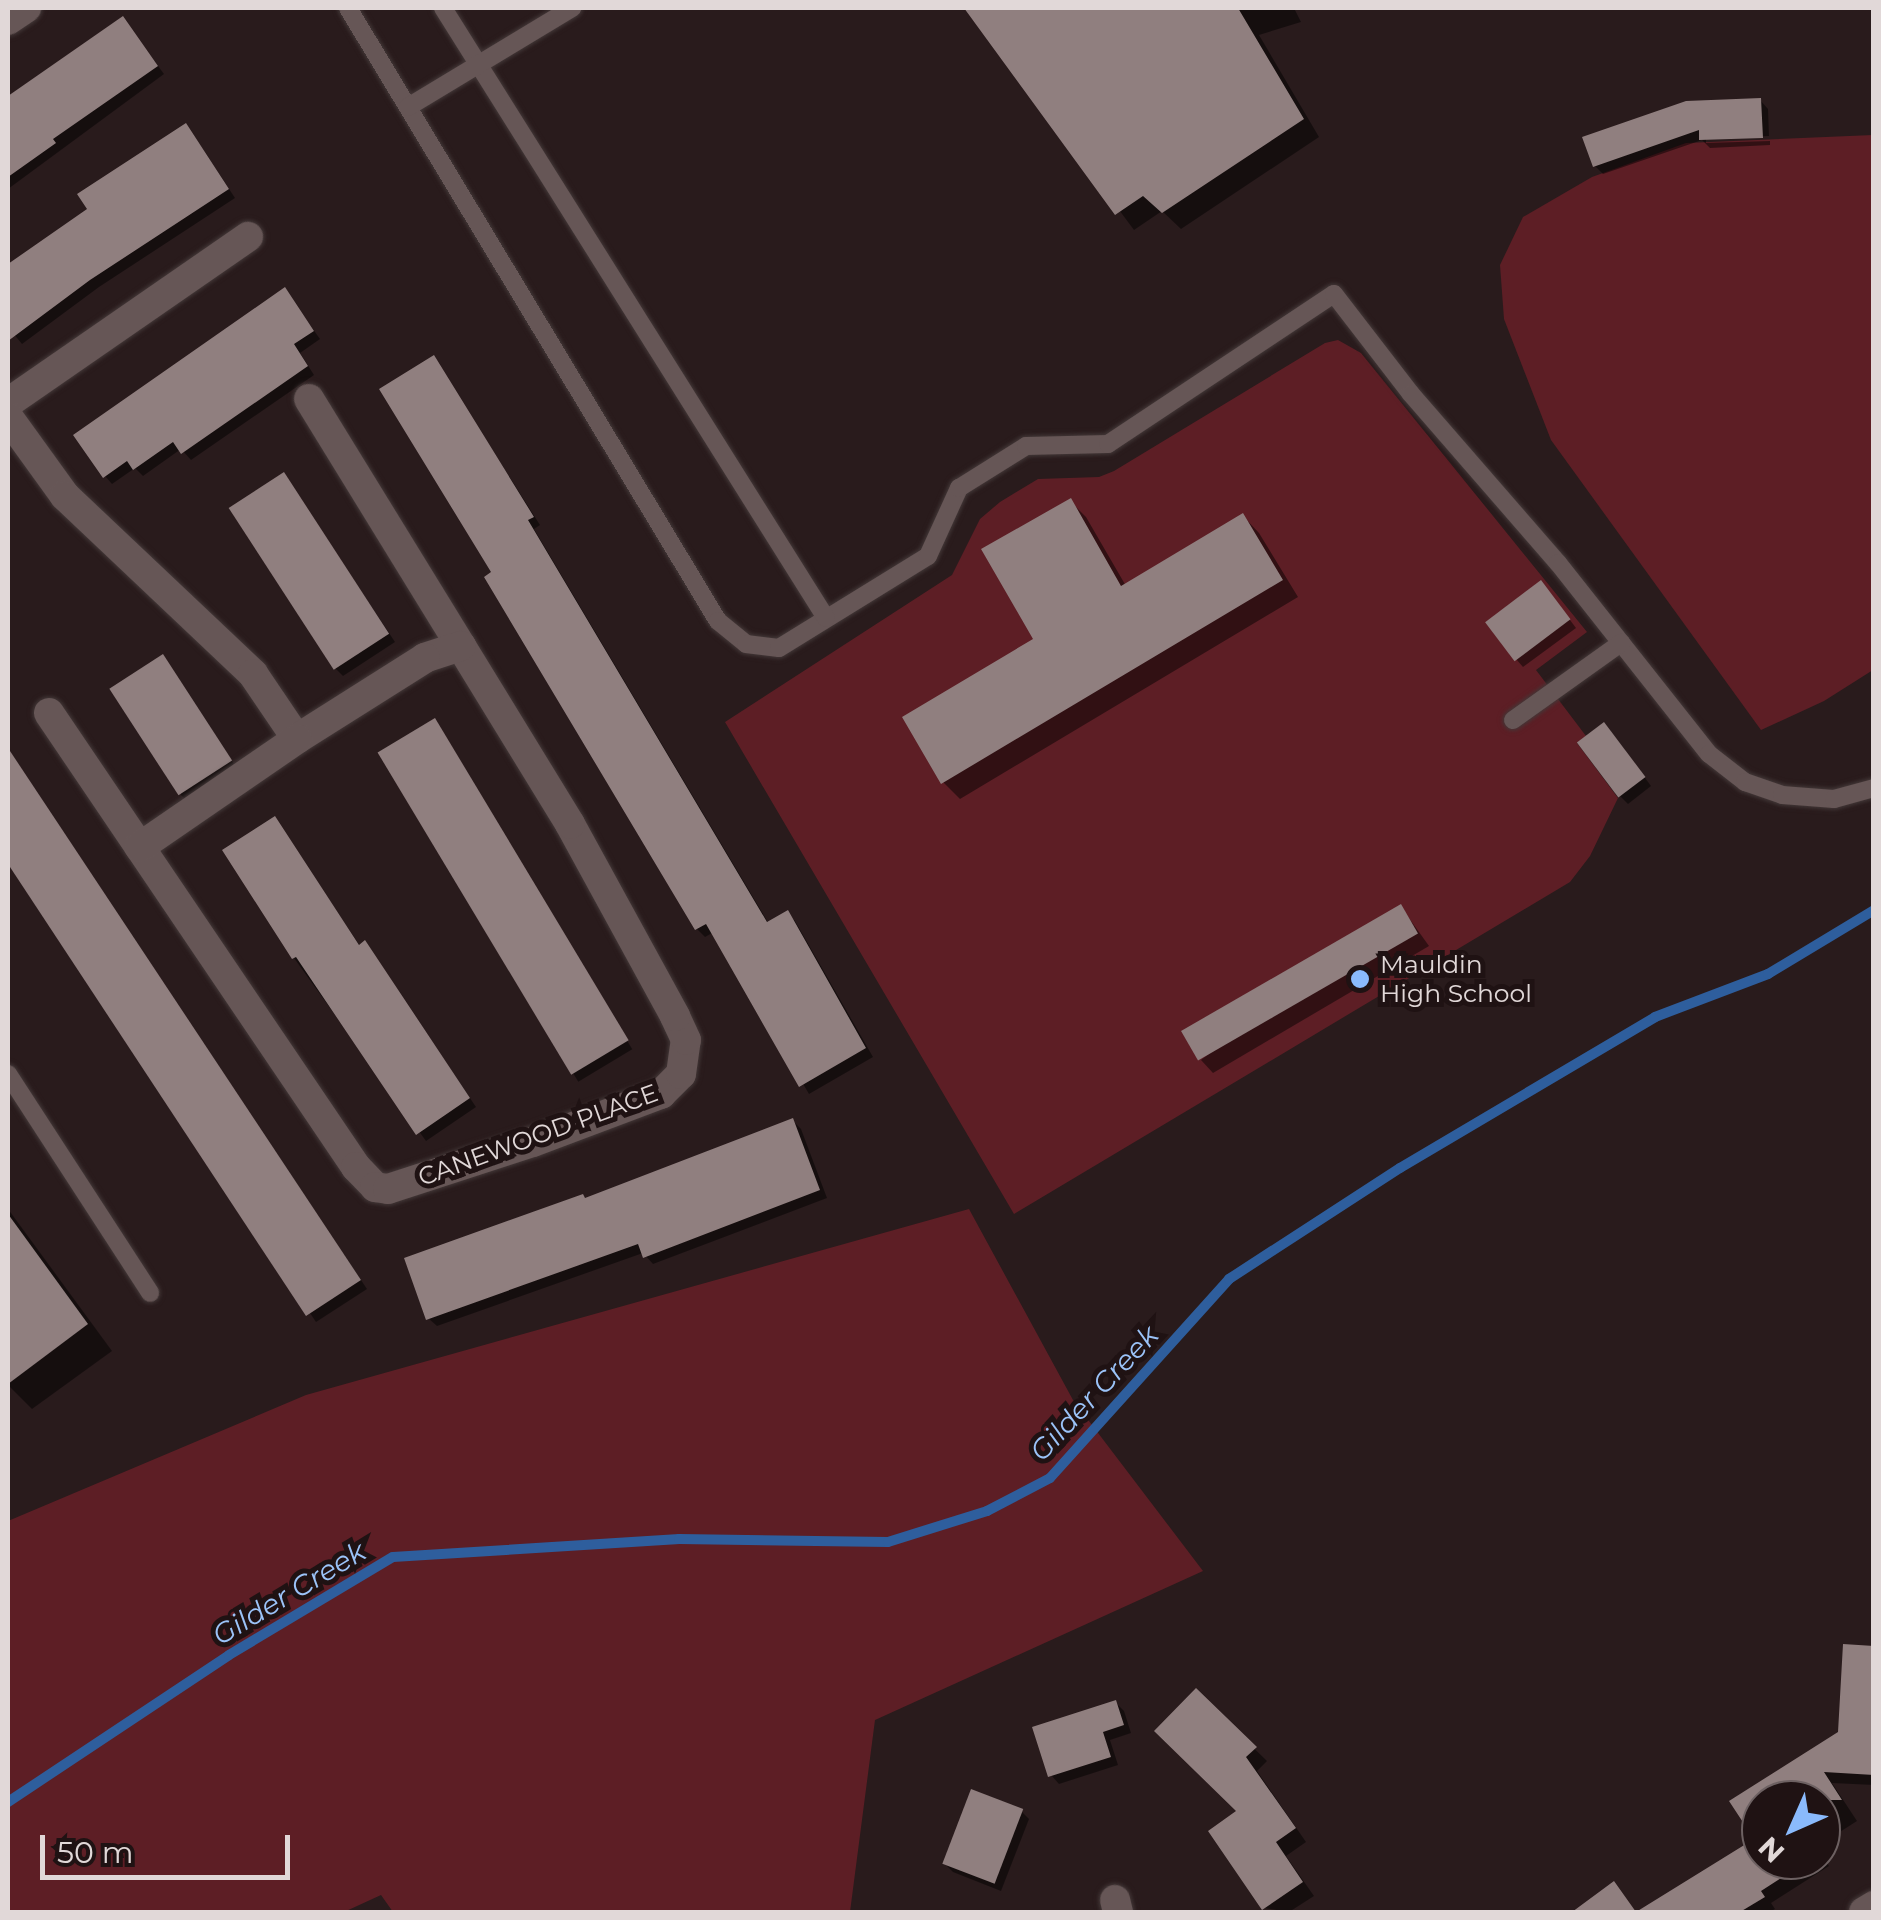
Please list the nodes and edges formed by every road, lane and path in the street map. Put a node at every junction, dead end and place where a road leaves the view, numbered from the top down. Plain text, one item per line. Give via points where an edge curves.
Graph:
1 (26, 8) edge
2 (348, 8) edge
3 (443, 8) edge
4 (572, 8) edge
5 (8, 20) edge
6 (477, 65) junction
7 (408, 106) junction
8 (248, 237) dead end
9 (308, 398) dead end
10 (8, 402) edge
11 (8, 417) edge
12 (826, 618) junction
13 (1620, 643) junction
14 (461, 646) junction
15 (49, 713) dead end
16 (1513, 720) dead end
17 (297, 739) junction
18 (1874, 788) edge
19 (140, 847) junction
20 (8, 1074) edge
21 (150, 1293) dead end
22 (1874, 1906) edge
23 (1864, 1912) edge

1 - 5 street
2 - 7 lane
3 - 6 lane
4 - 6 lane
6 - 7 lane
6 - 12 lane
7 - 12 lane via 718,620 746,644 778,648
8 - 10 street
9 - 14 street, CANEWOOD PLACE
11 - 17 street via 66,496 253,674
12 - 13 lane via 928,556 959,488 1026,446 1108,444 1334,294
13 - 16 lane
13 - 18 lane via 1709,754 1745,782 1808,800
14 - 17 street via 425,658
14 - 19 street, CANEWOOD PLACE via 570,824 686,1040 681,1074 661,1094 388,1189 376,1187 356,1167
15 - 19 street, CANEWOOD PLACE
17 - 19 street
20 - 21 lane
22 - 23 street

